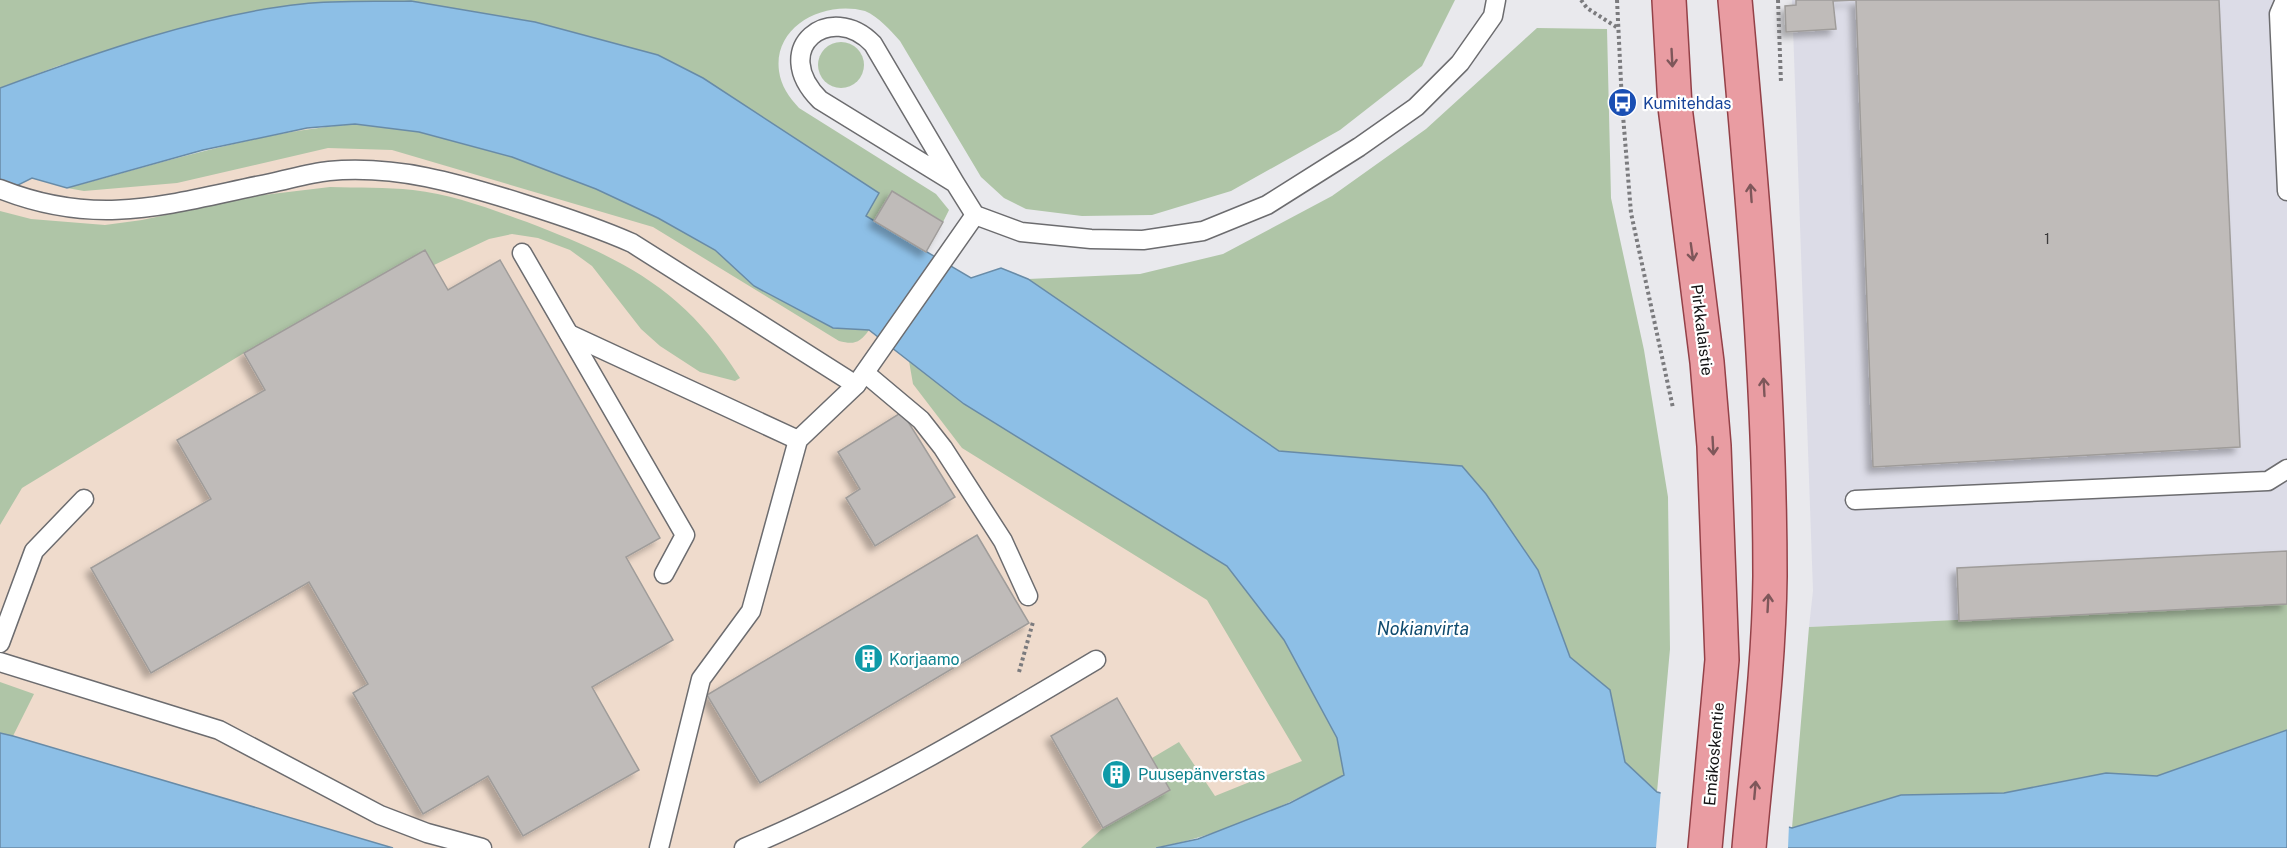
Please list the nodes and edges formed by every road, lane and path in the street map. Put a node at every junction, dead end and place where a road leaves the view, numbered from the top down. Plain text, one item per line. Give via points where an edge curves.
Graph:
1 (1496, 0) edge
2 (1581, 0) edge
3 (1617, 0) edge
4 (1669, 0) edge
5 (1735, 0) edge
6 (2285, 0) edge
7 (1618, 28) junction
8 (955, 183) junction
9 (0, 189) edge
10 (2287, 191) edge
11 (975, 215) junction
12 (522, 253) dead end
13 (569, 334) junction
14 (860, 379) junction
15 (1673, 410) dead end
16 (798, 440) junction
17 (2287, 469) edge
18 (84, 499) dead end
19 (1855, 500) dead end
20 (664, 574) dead end
21 (1028, 596) joint
22 (0, 643) edge
23 (1096, 660) dead end
24 (1722, 660) joint
25 (0, 662) edge
26 (1022, 705) junction
27 (482, 848) edge
28 (659, 848) edge
29 (744, 848) edge
30 (1705, 848) edge
31 (1749, 848) edge

1 - 11 lane via 1493,16 1460,63 1416,107 1266,205 1203,231 1143,240 1091,239 1021,232
2 - 7 path
3 - 7 path
4 -> 24 main road, Pirkkalaistie via 1676,118 1714,446
31 -> 5 main road via 1770,578 1761,328
6 - 10 lane via 2279,14
7 - 15 path via 1631,213
8 - 8 lane via 873,44 861,31 841,25 823,27 809,36 801,51 800,70 806,86 820,100
8 - 11 lane
9 - 14 lane via 60,208 99,212 134,210 329,171 404,172 447,180 596,227 632,243
11 - 14 lane
12 - 13 lane
13 - 16 lane
13 - 20 lane via 685,535
14 - 16 lane
14 - 21 lane via 921,420 943,448 1003,541
16 - 28 lane via 751,611 701,679
17 - 19 lane via 2268,482
18 - 22 lane via 34,551
21 - 26 path via 1034,609 1032,633 1022,652 1018,679
23 - 26 lane
24 - 30 main road, Emäkoskentie
25 - 27 lane via 219,730 380,815
26 - 29 lane via 816,817

